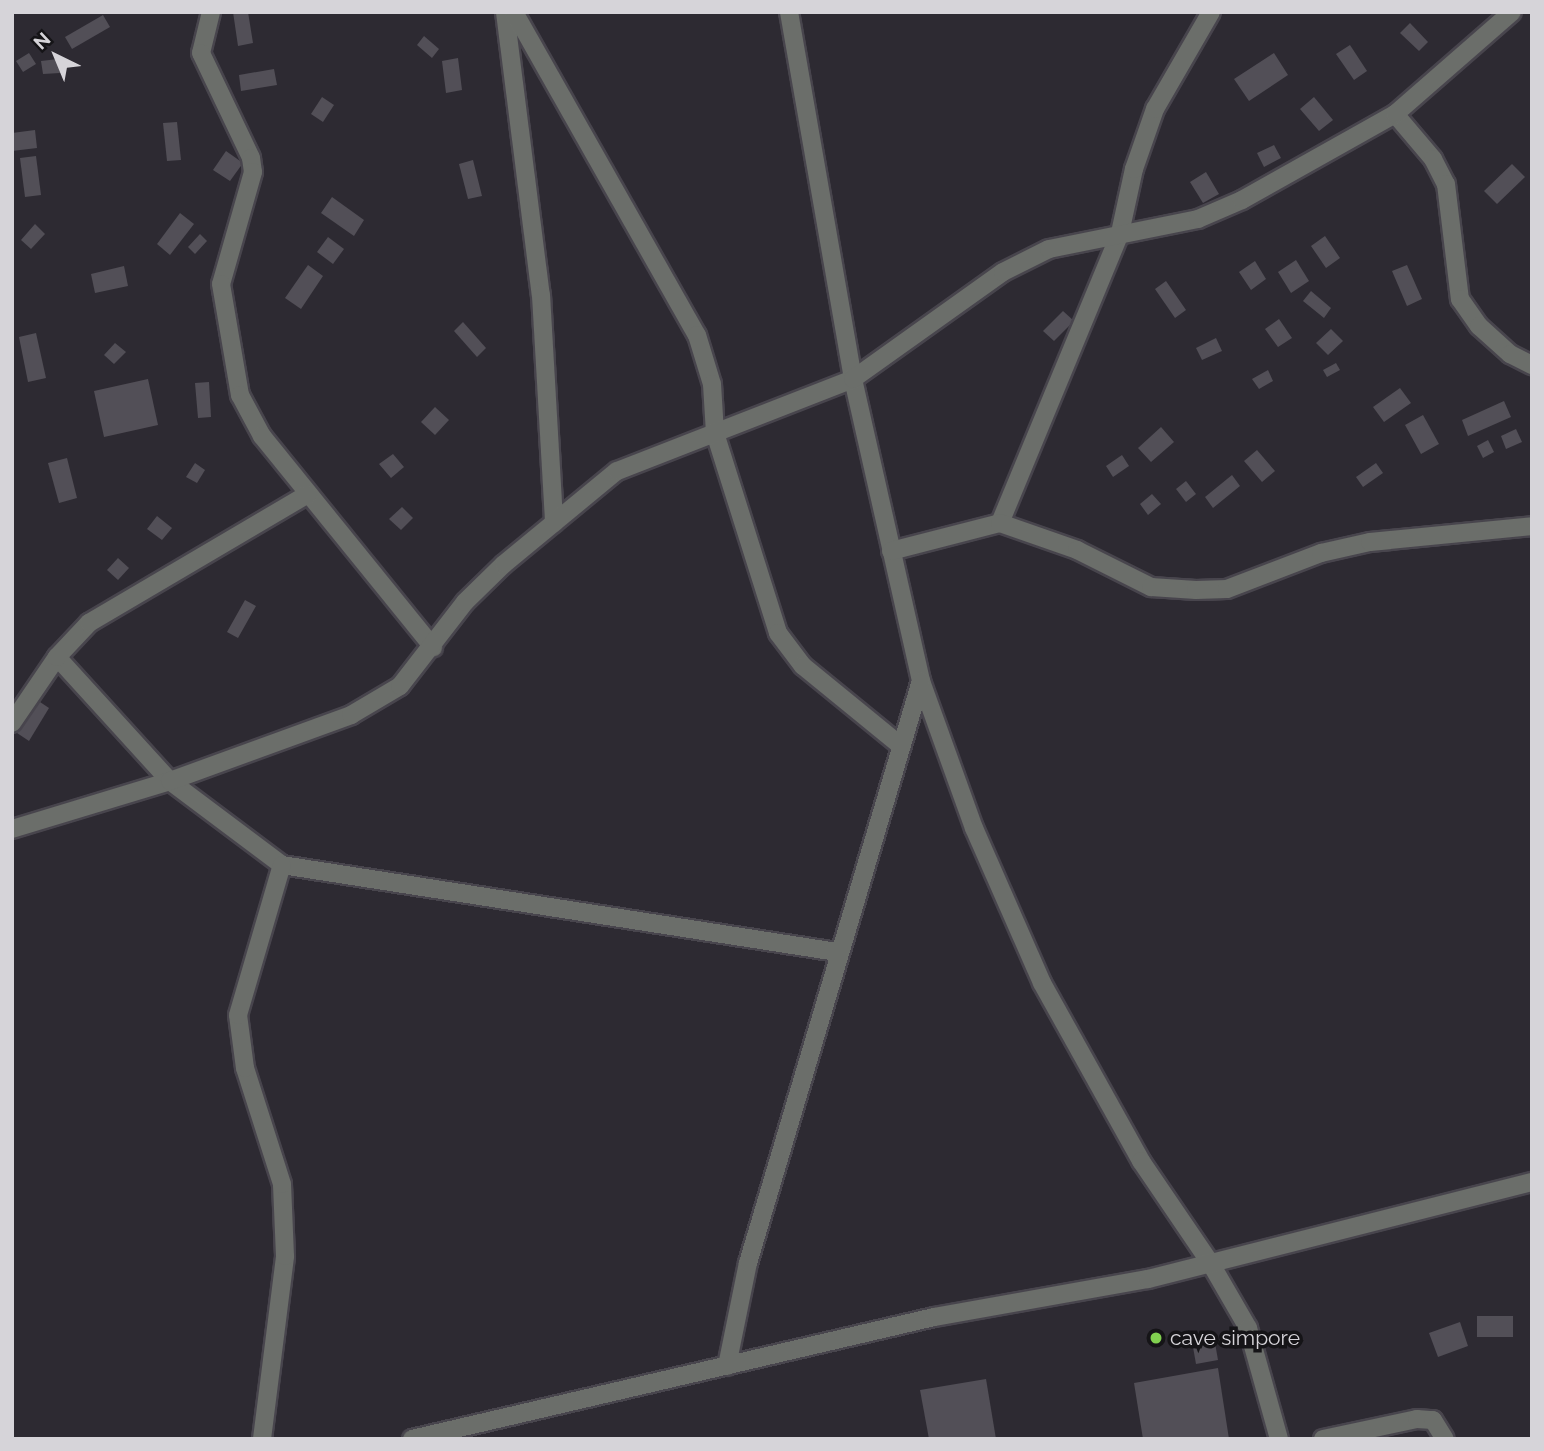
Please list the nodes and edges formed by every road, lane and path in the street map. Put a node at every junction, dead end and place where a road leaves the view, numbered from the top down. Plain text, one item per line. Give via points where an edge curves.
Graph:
1 (211, 12) edge
2 (505, 12) edge
3 (514, 12) edge
4 (789, 12) edge
5 (1211, 12) edge
6 (1512, 12) edge
7 (1395, 114) junction
8 (1120, 233) junction
9 (1532, 365) edge
10 (853, 379) junction
11 (715, 433) junction
12 (309, 494) junction
13 (554, 523) junction
14 (1000, 523) junction
15 (1532, 526) edge
16 (891, 551) junction
17 (433, 648) junction
18 (57, 657) junction
19 (921, 681) junction
20 (12, 723) edge
21 (901, 746) junction
22 (170, 781) junction
23 (12, 829) edge
24 (282, 865) junction
25 (837, 952) junction
26 (1532, 1182) edge
27 (1211, 1264) junction
28 (727, 1366) junction
29 (262, 1439) edge
30 (412, 1439) edge
31 (1279, 1439) edge
32 (1323, 1439) edge
33 (1445, 1439) edge

1 - 12 street via 201,53 251,158 253,173 221,284 240,395 262,436
2 - 13 street via 541,295
3 - 11 street via 697,335 712,384
4 - 10 street
5 - 8 street via 1155,109 1134,169
6 - 7 street
7 - 8 street via 1242,200 1198,219
7 - 9 street via 1433,159 1446,184 1460,299 1479,326 1510,355
8 - 10 street via 1048,249 1003,272
8 - 14 street
10 - 11 street
10 - 16 street
11 - 13 street via 617,471
11 - 21 street via 778,633 803,666
12 - 17 street
12 - 18 street via 146,585 89,623
13 - 17 street via 465,602
14 - 15 street via 1077,550 1151,587 1196,590 1227,589 1321,553 1370,542
14 - 16 street
16 - 19 street
17 - 22 street via 400,686 351,715
18 - 20 street
18 - 22 street
19 - 21 street
19 - 27 street via 974,828 1042,983 1141,1161
21 - 25 street
22 - 23 street
22 - 24 street
24 - 25 street
24 - 29 street via 238,1015 245,1068 282,1184 285,1256
25 - 28 street via 813,1051 748,1263
26 - 27 street
27 - 28 street via 934,1317
27 - 31 street via 1248,1328
28 - 30 street
32 - 33 street via 1416,1419 1433,1420

